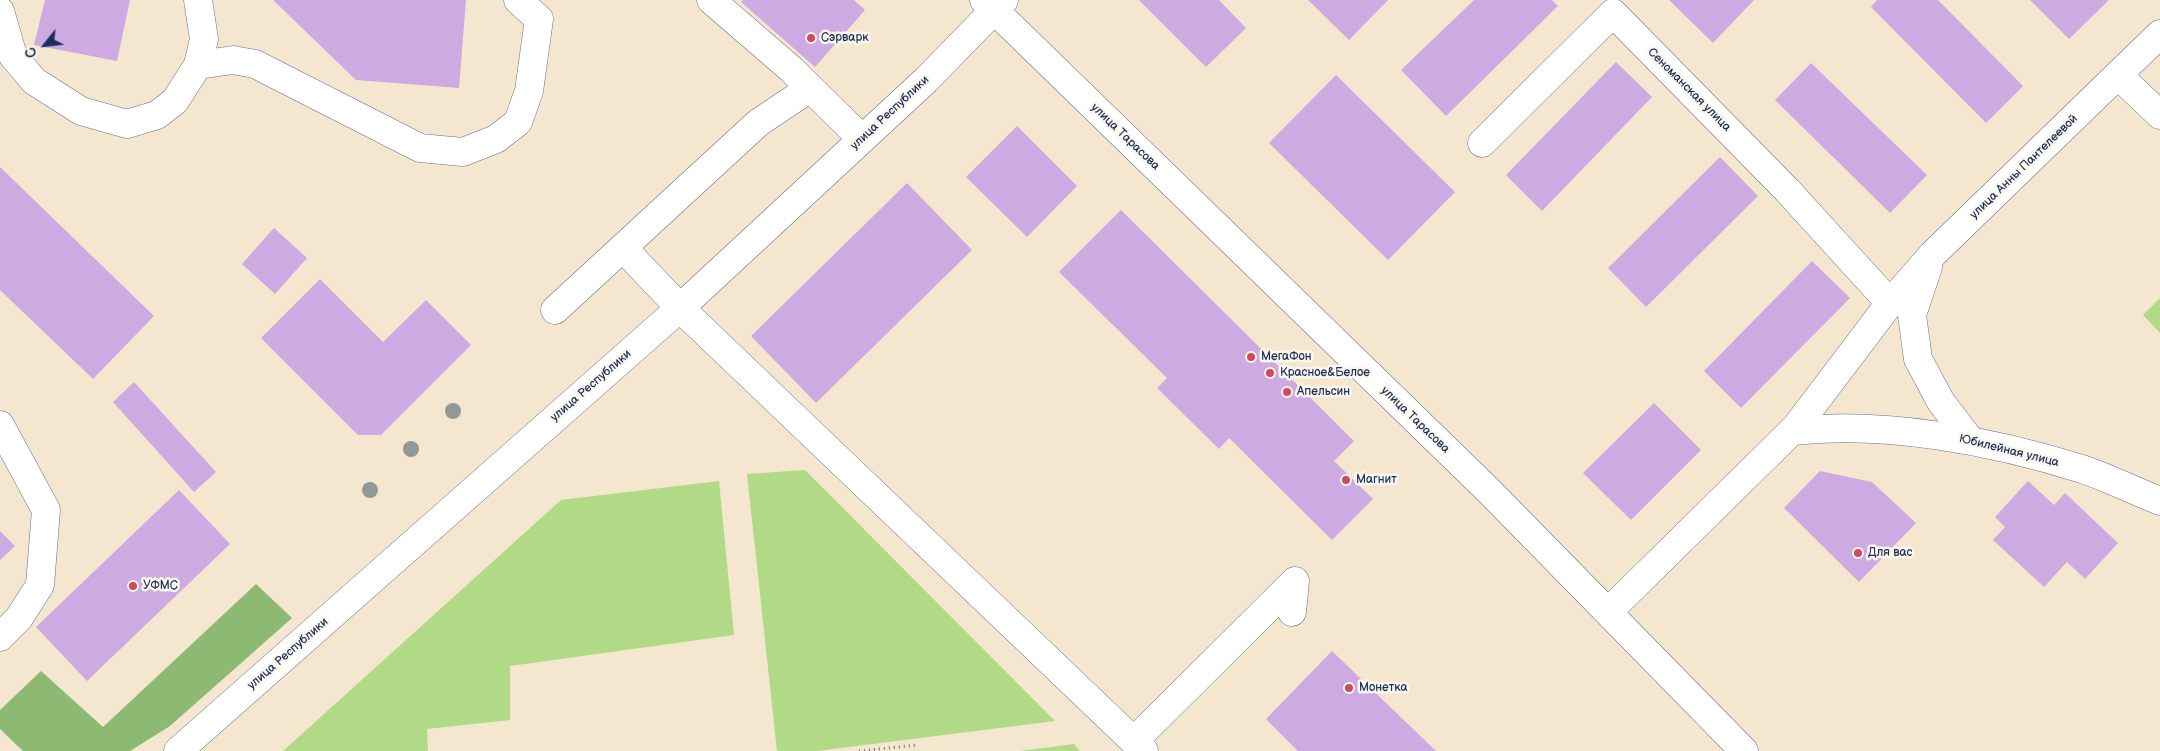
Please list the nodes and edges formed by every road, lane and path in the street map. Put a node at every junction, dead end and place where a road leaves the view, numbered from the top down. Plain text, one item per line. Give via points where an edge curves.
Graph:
1 (198, 0) edge
2 (518, 0) edge
3 (711, 0) edge
4 (994, 4) edge
5 (0, 10) edge
6 (2160, 34) edge
7 (198, 65) junction
8 (2118, 75) junction
9 (810, 88) junction
10 (2160, 115) edge
11 (862, 139) junction
12 (1482, 143) dead end
13 (623, 248) junction
14 (1933, 254) junction
15 (1890, 303) junction
16 (680, 308) junction
17 (555, 310) dead end
18 (0, 425) edge
19 (1792, 431) junction
20 (1970, 440) junction
21 (2160, 501) edge
22 (1292, 612) dead end
23 (1608, 612) junction
24 (0, 636) edge
25 (918, 745) dead end
26 (1140, 746) edge
27 (178, 751) edge
28 (859, 751) edge
29 (1744, 751) edge

1 - 7 street via 204,40
2 - 7 street via 539,19 529,91 518,122 496,139 464,152 420,148 255,64 233,60
3 - 9 street
4 - 11 street, улица Республики
4 - 23 street, улица Тарасова
5 - 7 street via 13,56 34,81 81,111 127,124 157,115 175,101
6 - 8 street, улица Анны Пантелеевой
8 - 10 street
8 - 14 street, улица Анны Пантелеевой
9 - 11 street
9 - 13 street via 758,123
11 - 16 street, улица Республики
12 - 15 street, Сеноманская улица via 1614,13 1787,190
13 - 16 street
13 - 17 street
14 - 15 street, улица Анны Пантелеевой
14 - 20 street via 1912,315 1918,359 1941,402
15 - 19 street, улица Анны Пантелеевой
16 - 26 street
16 - 27 street, улица Республики
18 - 24 street via 46,510 40,585 19,618
19 - 20 street, Юбилейная улица via 1818,428 1874,430
19 - 23 street, улица Анны Пантелеевой
20 - 21 street, Юбилейная улица via 2083,470
22 - 26 street via 1295,581
23 - 29 street, улица Тарасова
25 - 28 path

